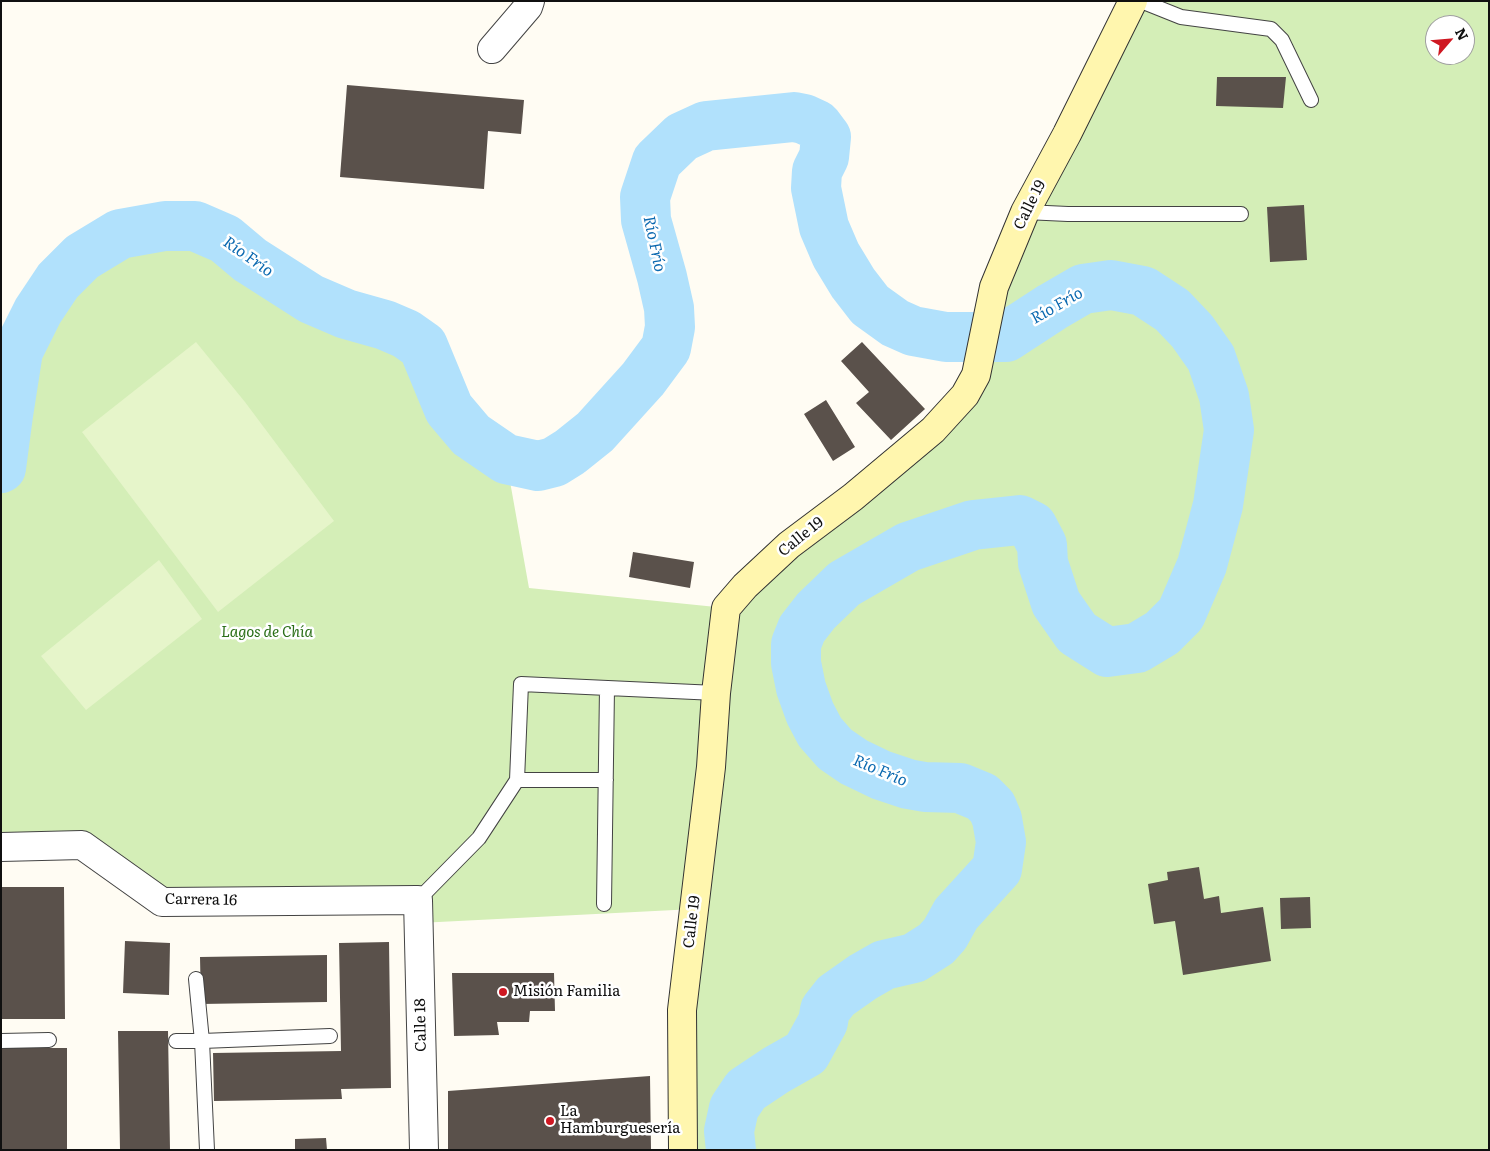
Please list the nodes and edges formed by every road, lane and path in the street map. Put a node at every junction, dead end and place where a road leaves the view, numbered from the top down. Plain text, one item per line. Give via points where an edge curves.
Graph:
1 (530, 1) edge
2 (1133, 1) edge
3 (1141, 1) edge
4 (492, 49) dead end
5 (1311, 100) dead end
6 (1025, 212) junction
7 (1241, 214) dead end
8 (607, 688) junction
9 (716, 693) junction
10 (517, 780) junction
11 (606, 780) junction
12 (1, 847) edge
13 (418, 900) junction
14 (604, 904) dead end
15 (196, 979) dead end
16 (330, 1036) dead end
17 (49, 1040) dead end
18 (1, 1041) edge
19 (176, 1041) dead end
20 (202, 1041) junction
21 (207, 1150) edge
22 (424, 1150) edge
23 (683, 1150) edge

1 - 4 street
2 - 6 street, Calle 19 via 1068,134
3 - 5 lane via 1181,17 1271,29 1282,40
6 - 7 lane
6 - 9 street, Calle 19 via 994,287 976,375 965,396 933,430 789,545 726,608
8 - 9 lane
8 - 10 lane via 521,684
8 - 11 lane
9 - 23 street, Calle 19 via 711,767 682,1010
10 - 11 lane
10 - 13 lane via 479,838
11 - 14 lane
12 - 13 street, Carrera 16 via 82,845 162,902
13 - 22 street, Calle 18
15 - 20 lane
16 - 20 lane
17 - 18 lane
19 - 20 lane
20 - 21 lane

